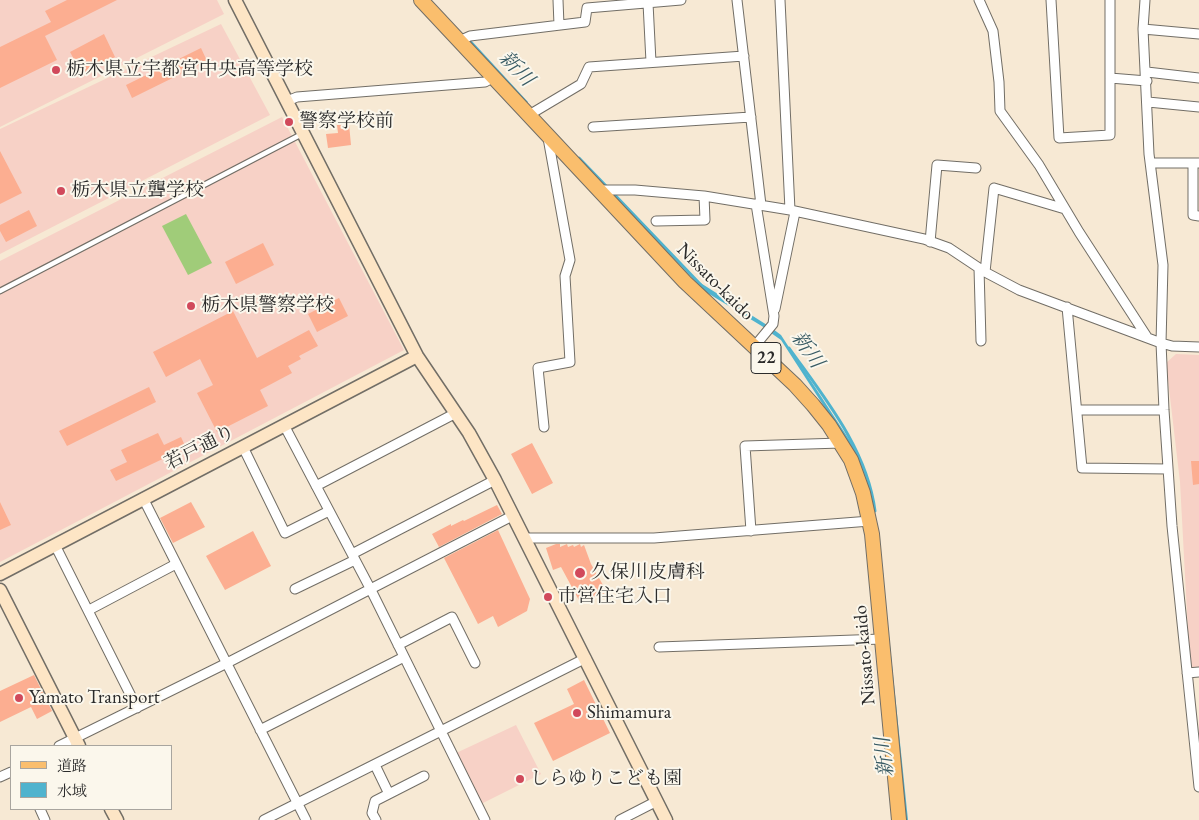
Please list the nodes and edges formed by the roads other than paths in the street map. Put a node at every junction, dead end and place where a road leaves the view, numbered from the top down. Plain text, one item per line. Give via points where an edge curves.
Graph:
1 (235, 0) edge
2 (422, 0) edge
3 (558, 0) edge
4 (681, 0) edge
5 (737, 0) edge
6 (780, 0) edge
7 (979, 0) edge
8 (1051, 0) edge
9 (1110, 0) edge
10 (1145, 0) edge
11 (648, 3) junction
12 (559, 25) junction
13 (1144, 29) junction
14 (1199, 34) edge
15 (464, 38) junction
16 (744, 56) junction
17 (651, 62) junction
18 (1147, 76) junction
19 (494, 77) junction
20 (1110, 78) junction
21 (1199, 78) edge
22 (287, 101) junction
23 (1148, 102) junction
24 (1199, 107) edge
25 (533, 112) junction
26 (751, 117) junction
27 (593, 127) dead end
28 (303, 134) junction
29 (548, 135) junction
30 (1151, 163) junction
31 (1196, 163) edge
32 (976, 168) dead end
33 (602, 190) junction
34 (704, 196) junction
35 (759, 205) junction
36 (1065, 210) junction
37 (792, 211) junction
38 (1199, 216) edge
39 (656, 221) dead end
40 (930, 242) junction
41 (982, 270) junction
42 (0, 291) edge
43 (1067, 307) junction
44 (773, 321) junction
45 (1147, 337) junction
46 (981, 341) dead end
47 (1161, 343) junction
48 (754, 347) junction
49 (1199, 347) edge
50 (418, 356) junction
51 (1077, 410) junction
52 (1164, 410) junction
53 (456, 413) junction
54 (284, 425) junction
55 (544, 427) dead end
56 (841, 443) junction
57 (243, 447) junction
58 (1168, 469) junction
59 (495, 480) junction
60 (316, 486) junction
61 (143, 498) junction
62 (330, 511) junction
63 (514, 515) junction
64 (870, 522) junction
65 (751, 531) junction
66 (525, 538) junction
67 (56, 545) junction
68 (353, 557) junction
69 (176, 564) junction
70 (0, 574) edge
71 (295, 589) dead end
72 (0, 590) edge
73 (371, 590) junction
74 (89, 610) junction
75 (882, 639) junction
76 (398, 645) junction
77 (659, 647) dead end
78 (404, 656) junction
79 (586, 658) junction
80 (475, 662) dead end
81 (227, 663) junction
82 (1199, 672) edge
83 (1187, 673) junction
84 (137, 708) junction
85 (260, 730) junction
86 (441, 732) junction
87 (77, 742) edge
88 (64, 745) edge
89 (375, 765) junction
90 (424, 776) dead end
91 (1199, 787) edge
92 (389, 794) junction
93 (657, 801) junction
94 (298, 803) junction
95 (264, 820) edge
96 (306, 820) edge
97 (376, 820) edge
98 (485, 820) edge
99 (620, 820) edge
100 (666, 820) edge
101 (899, 820) edge

1 - 22 street
2 - 15 main road, Nissato-kaido / 22
3 - 12 street
4 - 11 street
5 - 16 street
6 - 37 street
7 - 36 street via 993,31 1000,111 1039,164
8 - 20 street via 1059,138 1110,135
9 - 20 street
10 - 13 street
11 - 12 street via 587,8 585,22
11 - 17 street
12 - 15 street
13 - 14 street
13 - 18 street
15 - 19 main road, Nissato-kaido / 22
16 - 17 street
16 - 26 street
17 - 25 street via 589,67 581,84
18 - 20 street
18 - 21 street
18 - 23 street
19 - 22 street via 484,82 297,97
19 - 25 main road, Nissato-kaido / 22
22 - 28 street
23 - 24 street
23 - 30 street
25 - 29 main road, Nissato-kaido / 22
26 - 27 street
26 - 35 street
28 - 42 lane
28 - 50 street
29 - 33 main road, Nissato-kaido / 22
29 - 55 street via 570,260 565,276 570,362 538,368
30 - 31 street
30 - 47 street via 1163,265
31 - 38 street via 1193,216
32 - 40 street via 937,165
33 - 34 street
33 - 48 main road, Nissato-kaido / 22 via 685,282
34 - 35 street
34 - 39 street via 705,220
35 - 37 street
35 - 44 street
36 - 41 street via 994,188
36 - 45 street
37 - 40 street
37 - 44 street
40 - 41 street via 949,248
41 - 43 street via 1019,290
41 - 46 street
43 - 45 street
43 - 51 street
44 - 48 street
45 - 47 street
47 - 49 street
47 - 52 street
48 - 56 main road, Nissato-kaido / 22 via 813,405
50 - 53 street
50 - 54 street, 若戸通り
51 - 52 street
51 - 58 street via 1082,468
52 - 58 street
53 - 59 street
53 - 60 street
54 - 57 street, 若戸通り
54 - 60 street
56 - 64 main road, Nissato-kaido / 22 via 858,476
56 - 65 street via 745,446
57 - 61 street, 若戸通り
57 - 62 street via 285,533
58 - 83 street
59 - 63 street
59 - 68 street
60 - 62 street
61 - 67 street, 若戸通り
61 - 69 street
62 - 68 street
63 - 66 street
63 - 73 street
64 - 65 street
64 - 75 main road, Nissato-kaido / 22
65 - 66 street via 654,538
66 - 79 street
67 - 70 street, 若戸通り
67 - 74 street
68 - 71 street
68 - 73 street
69 - 74 street
69 - 81 street
72 - 87 street
73 - 76 street
73 - 81 street
74 - 84 street
75 - 77 street
75 - 101 main road, Nissato-kaido / 22
76 - 78 street
76 - 80 street via 452,617
78 - 85 street
78 - 86 street
79 - 86 street
79 - 93 street
81 - 84 street
81 - 85 street
82 - 83 street
83 - 91 street
84 - 87 street
85 - 94 street
86 - 89 street
86 - 98 street
87 - 88 street
89 - 92 street
89 - 94 street
90 - 92 street
92 - 97 street via 375,801 372,813
93 - 99 street
93 - 100 street
94 - 95 street
94 - 96 street

